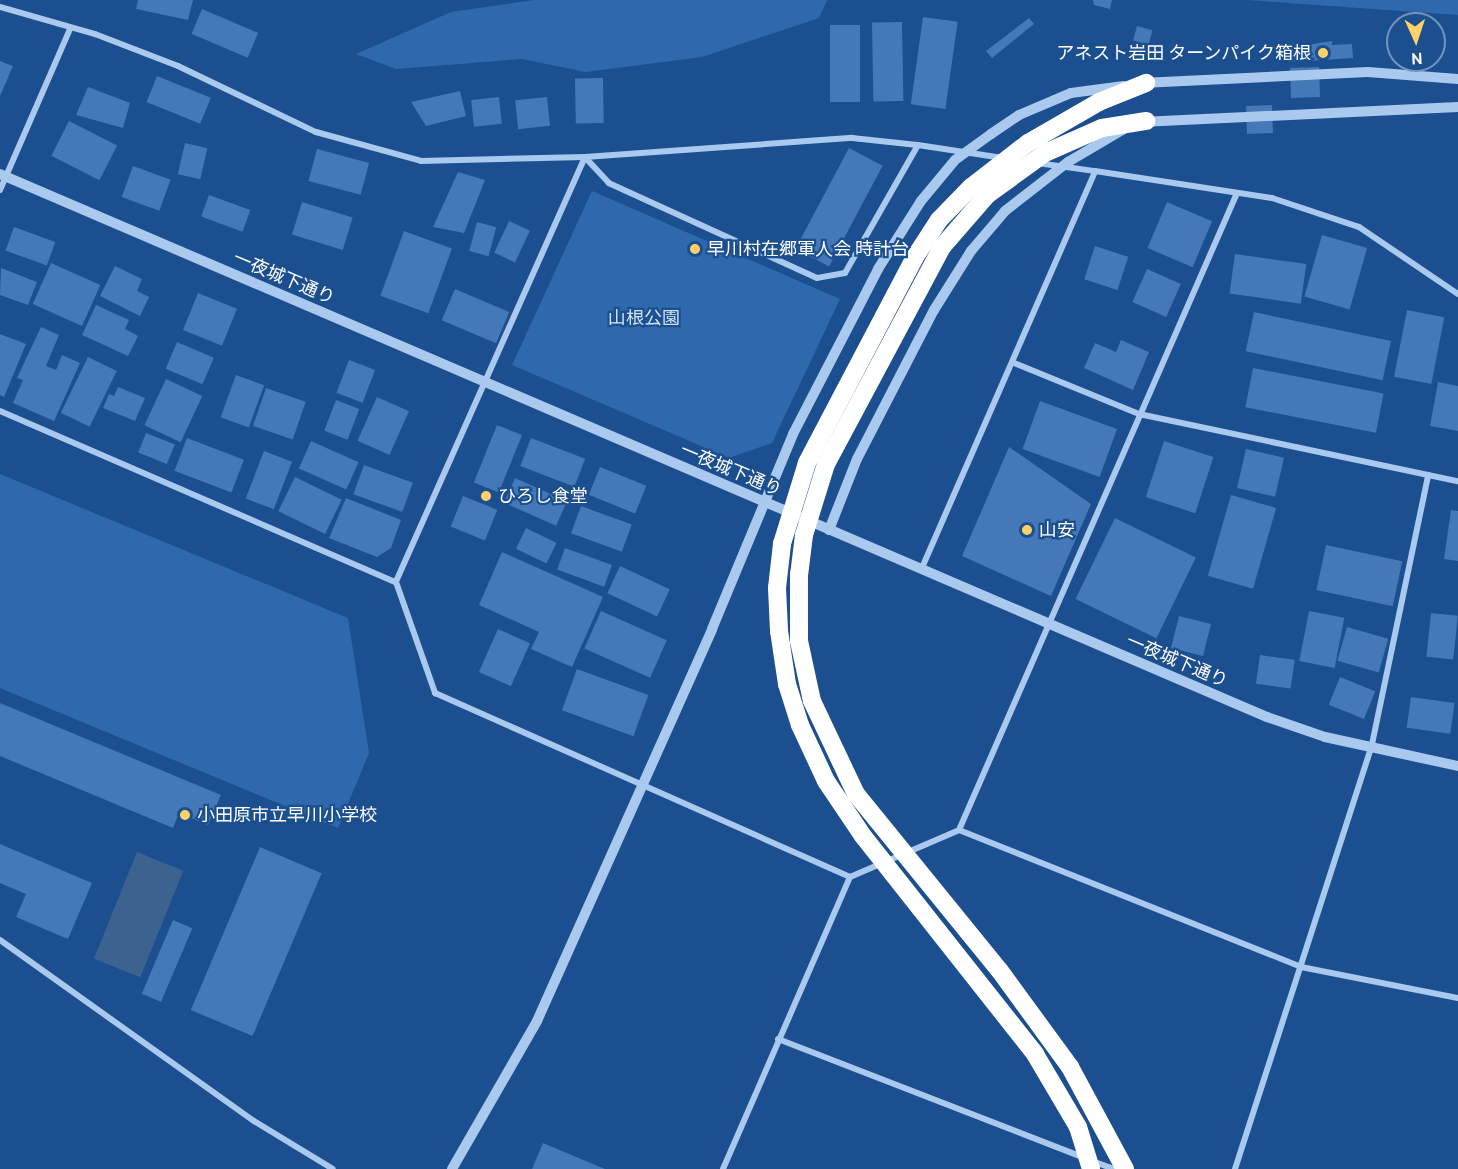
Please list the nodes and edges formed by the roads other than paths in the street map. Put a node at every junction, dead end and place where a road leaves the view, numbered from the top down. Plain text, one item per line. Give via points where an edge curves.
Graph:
1 (0, 7) edge
2 (70, 29) junction
3 (1458, 78) edge
4 (1146, 83) junction
5 (1458, 107) edge
6 (1146, 120) junction
7 (918, 145) junction
8 (585, 158) junction
9 (1095, 171) junction
10 (3, 175) edge
11 (0, 190) edge
12 (1237, 193) junction
13 (1458, 294) edge
14 (1014, 363) junction
15 (483, 381) junction
16 (0, 411) edge
17 (1138, 414) junction
18 (1428, 475) junction
19 (1458, 481) edge
20 (766, 503) junction
21 (829, 530) junction
22 (921, 571) junction
23 (396, 582) junction
24 (1047, 623) junction
25 (1371, 749) junction
26 (1458, 766) edge
27 (642, 782) junction
28 (959, 830) junction
29 (850, 877) junction
30 (0, 940) edge
31 (1301, 967) junction
32 (1458, 998) edge
33 (778, 1039) junction
34 (333, 1169) edge
35 (452, 1169) edge
36 (723, 1169) edge
37 (1091, 1169) edge
38 (1114, 1169) edge
39 (1125, 1169) edge
40 (1235, 1169) edge

1 - 2 street
2 - 8 street via 95,34 178,66 316,132 422,161
2 - 10 street
3 - 4 street via 1368,72
4 - 20 street, bridge via 1071,93 1019,115 955,160 921,201 878,269 793,434
4 - 37 highway, bridge via 1099,102 1028,143 971,187 939,220 915,257 807,463 782,544 777,588 779,631 790,694 826,782 863,836 1035,1054 1078,1127
5 - 6 street
6 - 21 street, bridge via 1068,162 1005,211 971,251 934,310 857,459
6 - 39 highway, bridge via 1102,128 1045,153 987,195 942,247 826,464 804,535 799,574 799,641 812,701 856,794 1000,972 1070,1067
7 - 8 street via 852,138
7 - 8 street via 845,273 817,278 609,183
7 - 9 street
8 - 15 street
9 - 12 street
9 - 14 street
10 - 11 street
10 - 15 street, 一夜城下通り
12 - 13 street via 1272,198 1359,226
12 - 17 street
14 - 17 street
14 - 22 street
15 - 20 street, 一夜城下通り
15 - 23 street
16 - 23 street
17 - 18 street
17 - 24 street
18 - 19 street
18 - 25 street
20 - 21 street, 一夜城下通り
20 - 27 street
21 - 22 street, 一夜城下通り
22 - 24 street, 一夜城下通り
23 - 27 street via 435,693
24 - 25 street, 一夜城下通り via 1267,717
24 - 28 street
25 - 26 street, 一夜城下通り
25 - 31 street
27 - 29 street
27 - 35 street via 537,1021
28 - 29 street
28 - 31 street
29 - 33 street
30 - 34 street via 254,1121
31 - 32 street
31 - 40 street
33 - 36 street
33 - 38 street

